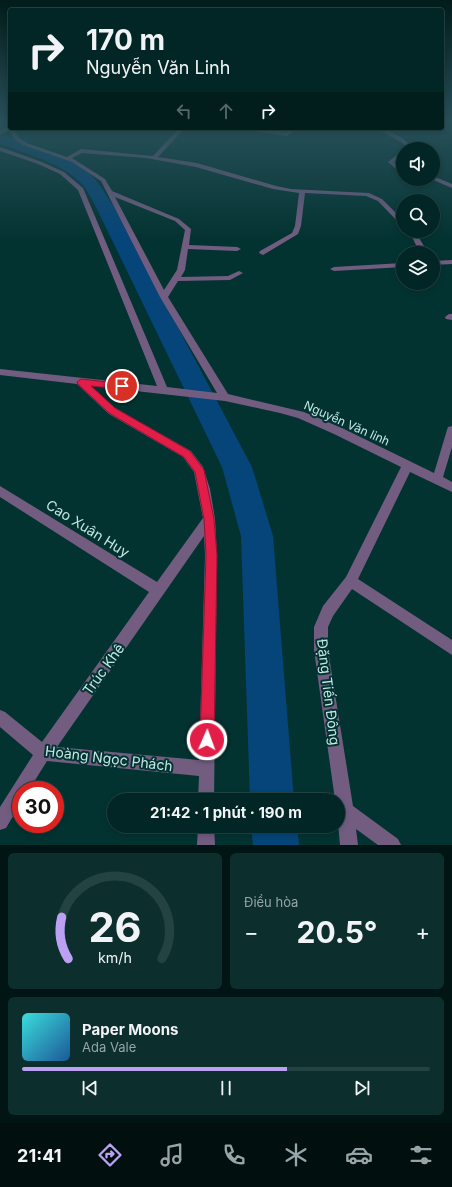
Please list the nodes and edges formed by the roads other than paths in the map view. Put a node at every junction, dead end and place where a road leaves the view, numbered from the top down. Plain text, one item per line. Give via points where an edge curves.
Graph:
1 (33, 160) edge
2 (73, 160) edge
3 (171, 160) edge
4 (440, 181) edge
5 (452, 186) edge
6 (109, 192) junction
7 (302, 192) junction
8 (396, 217) edge
9 (185, 246) junction
10 (237, 249) dead end
11 (263, 253) dead end
12 (452, 262) edge
13 (440, 263) edge
14 (396, 265) edge
15 (334, 269) dead end
16 (240, 273) dead end
17 (174, 279) junction
18 (164, 297) junction
19 (0, 372) edge
20 (81, 382) junction
21 (164, 390) junction
22 (225, 397) junction
23 (452, 430) edge
24 (408, 465) junction
25 (437, 480) junction
26 (452, 487) edge
27 (0, 491) edge
28 (209, 519) junction
29 (350, 581) junction
30 (160, 591) junction
31 (452, 648) edge
32 (0, 717) edge
33 (43, 753) junction
34 (206, 769) junction
35 (206, 793) edge
36 (342, 793) edge
37 (345, 811) joint
38 (0, 822) edge
39 (206, 833) edge
40 (206, 845) edge
41 (349, 845) edge
42 (392, 845) edge

1 - 21 street via 56,171 81,189
2 - 6 street via 103,180
3 - 7 street via 217,170 276,188
4 - 5 street
6 - 9 street via 184,225 188,229
6 - 18 street
7 - 8 street via 373,196
7 - 11 street via 295,234
9 - 10 street
9 - 17 street via 182,270
12 - 13 street
14 - 15 street
16 - 17 street via 230,278
17 - 18 street
18 - 22 street
19 - 20 street
20 - 21 street
20 - 28 street via 112,411 187,454 199,470
21 - 22 street
22 - 24 street, Nguyễn Văn linh via 301,415
23 - 25 street
24 - 25 street, Nguyễn Văn linh
24 - 29 street, Đặng Tiến Đông
25 - 26 street, Nguyễn Văn linh
27 - 30 street, Cao Xuân Huy
28 - 30 street, Trúc Khê
28 - 34 street via 211,555
29 - 31 street
29 - 36 street, Đặng Tiến Đông via 328,611 321,627 321,650
30 - 33 street, Trúc Khê
32 - 33 street, Hoàng Ngọc Phách
33 - 34 street, Hoàng Ngọc Phách
33 - 38 street, Trúc Khê
34 - 35 street
37 - 41 street, Đặng Tiến Đông
37 - 42 street
39 - 40 street

